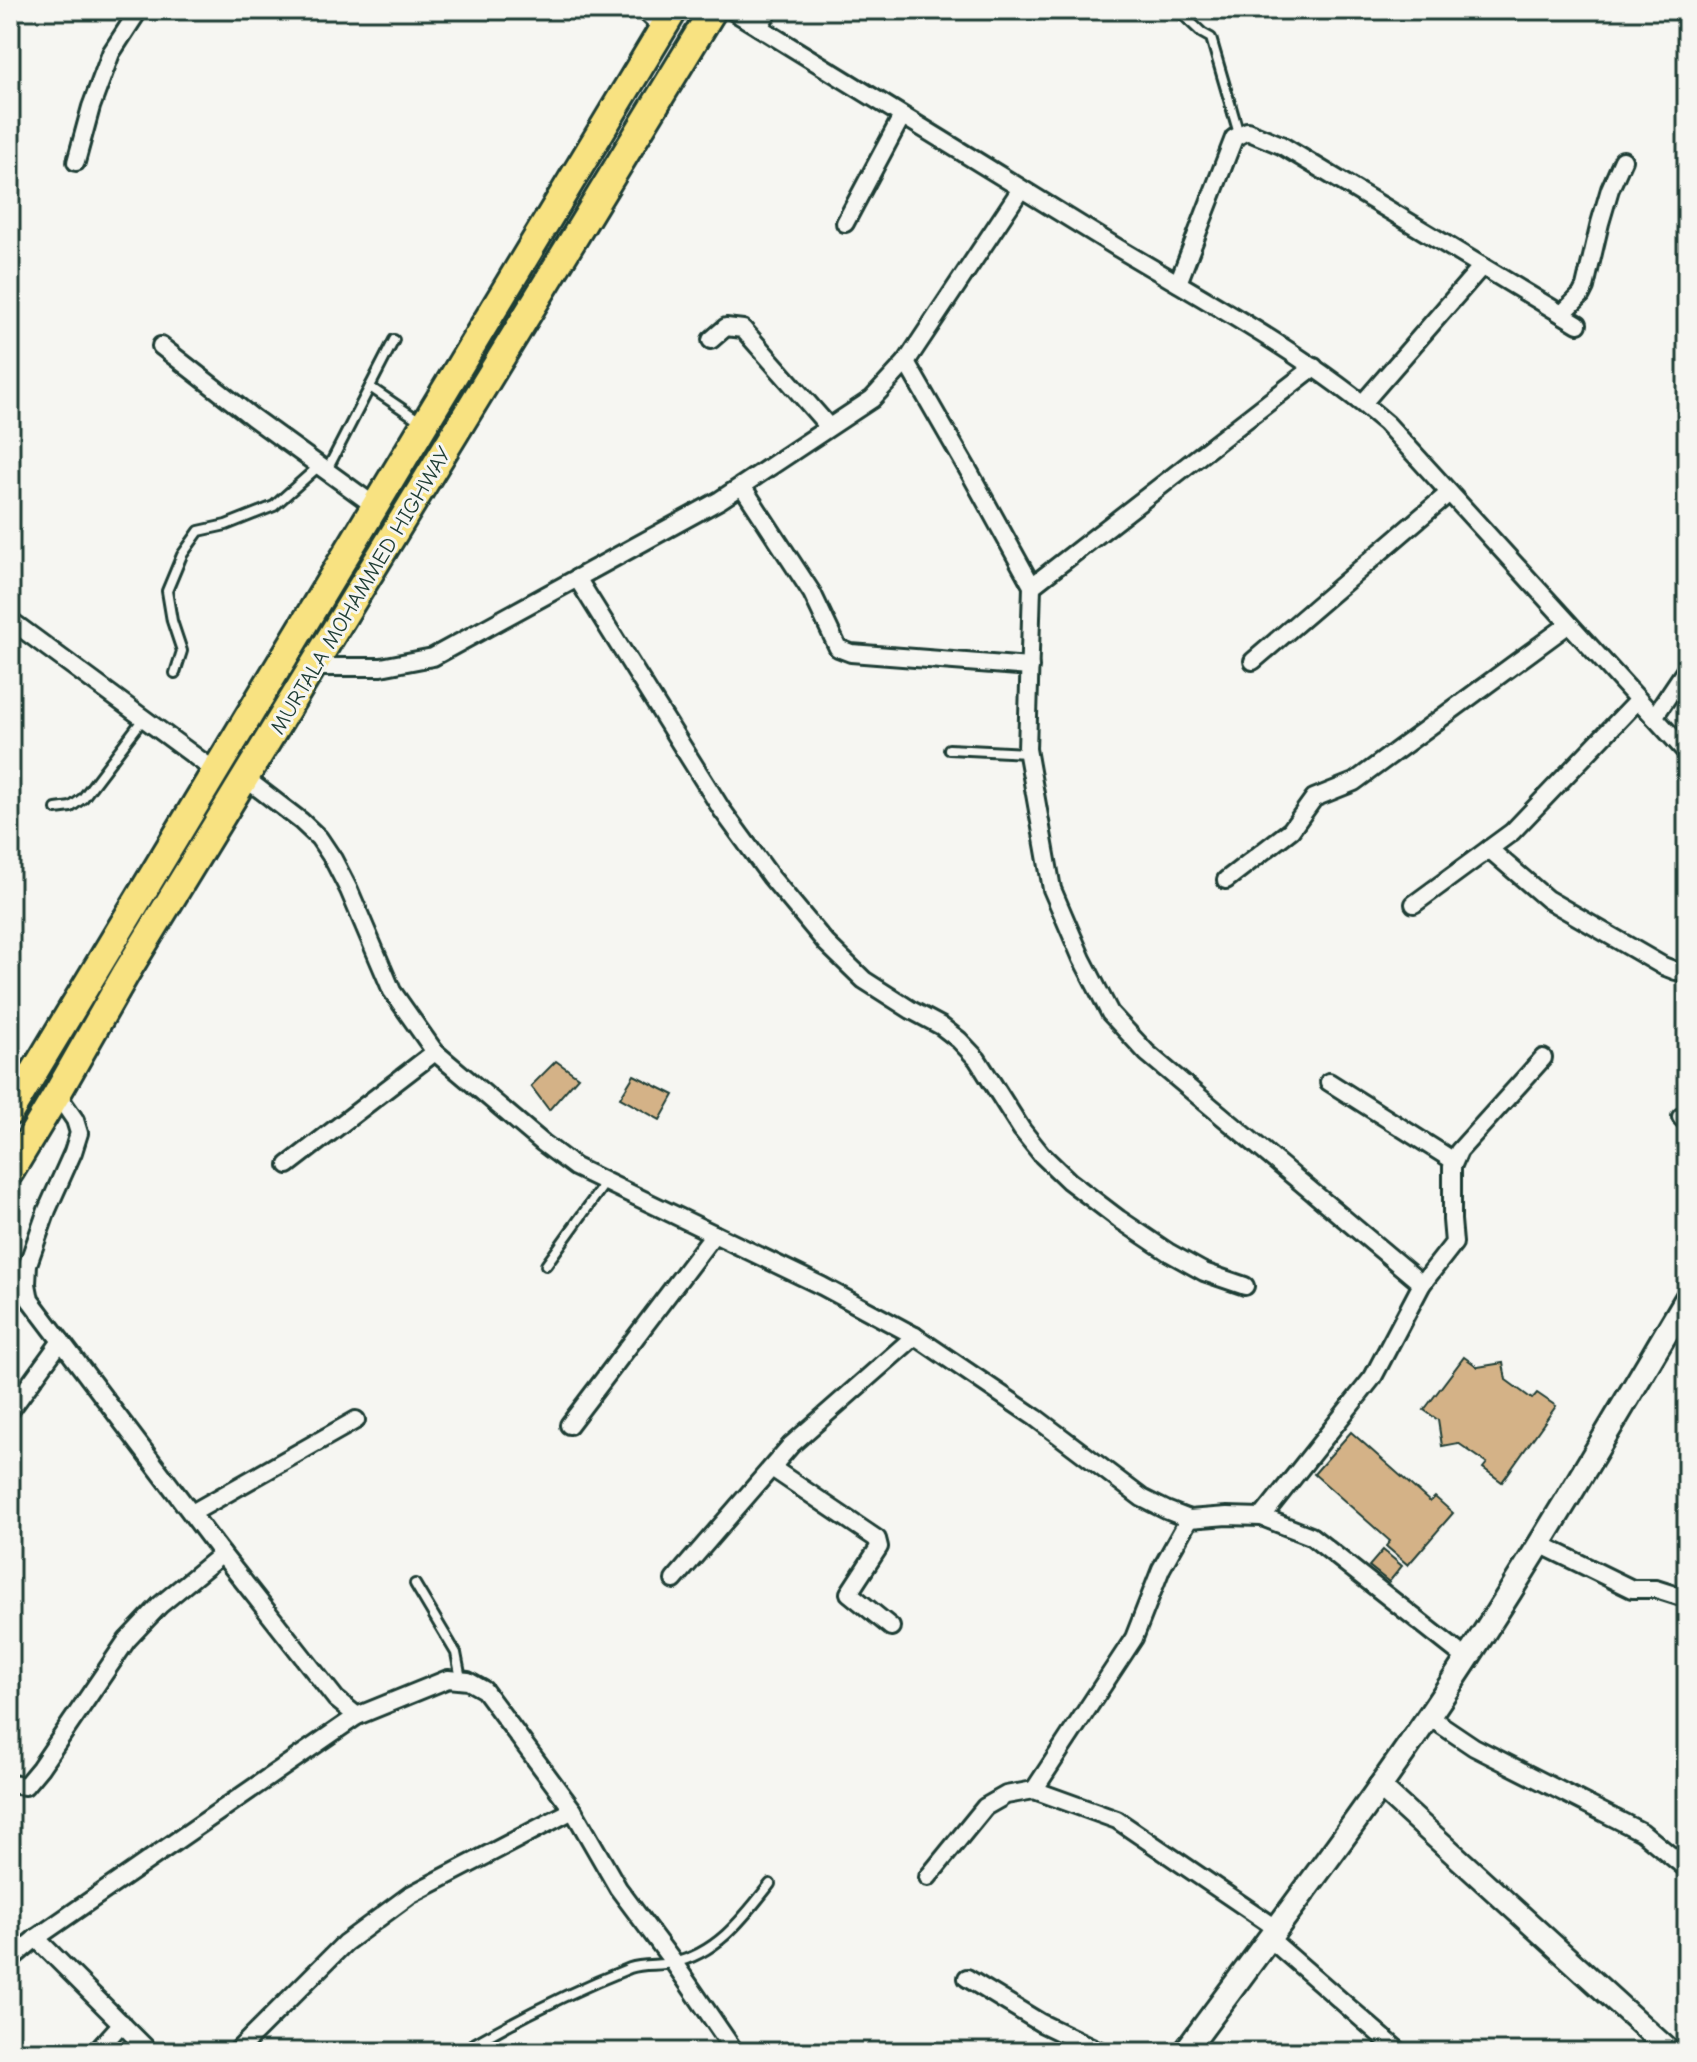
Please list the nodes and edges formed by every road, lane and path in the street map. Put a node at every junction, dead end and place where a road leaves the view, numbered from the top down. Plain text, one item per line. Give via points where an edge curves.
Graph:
1 (139, 10) edge
2 (713, 10) edge
3 (731, 10) edge
4 (769, 10) edge
5 (1178, 10) edge
6 (660, 16) edge
7 (759, 27) junction
8 (902, 116) junction
9 (1239, 135) junction
10 (1623, 160) dead end
11 (76, 162) dead end
12 (1021, 189) junction
13 (845, 223) dead end
14 (1482, 266) junction
15 (1178, 283) junction
16 (1562, 314) junction
17 (1578, 324) dead end
18 (394, 340) dead end
19 (711, 340) dead end
20 (161, 346) dead end
21 (906, 362) junction
22 (1314, 367) junction
23 (370, 387) junction
24 (1363, 403) junction
25 (424, 424) junction
26 (829, 427) junction
27 (322, 468) junction
28 (742, 486) junction
29 (1449, 493) junction
30 (375, 506) junction
31 (577, 578) junction
32 (1032, 586) junction
33 (10, 620) edge
34 (1569, 624) junction
35 (1253, 661) dead end
36 (313, 667) junction
37 (1030, 667) junction
38 (1687, 668) edge
39 (175, 673) dead end
40 (1638, 700) junction
41 (1654, 717) junction
42 (144, 718) junction
43 (949, 749) dead end
44 (1028, 753) junction
45 (1687, 753) edge
46 (215, 771) junction
47 (245, 778) junction
48 (56, 809) dead end
49 (1489, 849) junction
50 (1226, 880) dead end
51 (1414, 904) dead end
52 (1687, 971) edge
53 (435, 1052) junction
54 (1543, 1058) dead end
55 (1329, 1082) dead end
56 (57, 1094) junction
57 (10, 1112) edge
58 (1454, 1161) junction
59 (288, 1165) dead end
60 (10, 1172) edge
61 (605, 1183) junction
62 (714, 1234) junction
63 (546, 1265) dead end
64 (1422, 1284) junction
65 (1245, 1286) dead end
66 (1687, 1298) edge
67 (915, 1336) junction
68 (61, 1341) junction
69 (10, 1411) edge
70 (356, 1420) dead end
71 (569, 1425) dead end
72 (772, 1468) junction
73 (192, 1513) junction
74 (1262, 1517) junction
75 (1189, 1519) junction
76 (1540, 1544) junction
77 (222, 1554) junction
78 (674, 1580) dead end
79 (415, 1584) dead end
80 (1678, 1596) dead end
81 (891, 1627) dead end
82 (1467, 1659) junction
83 (461, 1680) junction
84 (357, 1716) junction
85 (1428, 1716) junction
86 (10, 1784) edge
87 (1379, 1786) junction
88 (1034, 1790) junction
89 (573, 1810) junction
90 (1687, 1869) edge
91 (928, 1877) dead end
92 (770, 1884) dead end
93 (1272, 1933) junction
94 (36, 1938) junction
95 (10, 1960) edge
96 (674, 1963) junction
97 (967, 1978) dead end
98 (122, 2023) junction
99 (96, 2052) edge
100 (150, 2052) edge
101 (236, 2052) edge
102 (460, 2052) edge
103 (735, 2052) edge
104 (1102, 2052) edge
105 (1185, 2052) edge
106 (1400, 2052) edge
107 (1671, 2052) edge

1 - 11 street via 111,53
2 - 36 highway, MURTALA MOHAMMED HIGHWAY
3 - 7 street
4 - 7 street
5 - 9 lane via 1211,38
6 - 25 highway, MURTALA MOHAMMED HIGHWAY
7 - 8 street
8 - 12 street
8 - 13 street
9 - 14 street via 1247,131 1281,145
9 - 15 street
10 - 16 street via 1603,211 1585,287
12 - 15 street
12 - 21 street
14 - 16 street
14 - 24 street
15 - 22 street
16 - 17 street
18 - 23 lane
19 - 26 street via 726,327 743,329
20 - 27 street
21 - 26 street via 872,399
21 - 32 street
22 - 24 street
22 - 32 street
23 - 25 lane
23 - 27 lane
24 - 29 street
25 - 30 highway, MURTALA MOHAMMED HIGHWAY
26 - 28 street
27 - 30 street
27 - 39 lane via 274,506 199,531 167,591 182,651
28 - 31 street
28 - 37 street via 812,593 838,648
29 - 34 street
29 - 35 street
30 - 46 highway, MURTALA MOHAMMED HIGHWAY
31 - 36 street via 433,657 381,667
31 - 65 street via 722,810 826,943 864,980 959,1040 1022,1130 1069,1181 1168,1252
32 - 37 street
33 - 42 street
34 - 40 street
34 - 50 street via 1354,782 1314,798 1291,830
36 - 47 highway, MURTALA MOHAMMED HIGHWAY
37 - 44 street
38 - 41 street
40 - 41 street
40 - 49 street via 1512,832
41 - 45 street
42 - 46 street
42 - 48 lane via 83,798
43 - 44 lane
44 - 64 street via 1052,889 1110,1013 1147,1053
46 - 57 highway, MURTALA MOHAMMED HIGHWAY
47 - 53 street via 319,838 349,890 392,991
47 - 56 highway, MURTALA MOHAMMED HIGHWAY
49 - 51 street
49 - 52 street via 1547,899 1663,966
53 - 59 street
53 - 61 street via 543,1143
54 - 58 street
55 - 58 street
56 - 60 highway, MURTALA MOHAMMED HIGHWAY
56 - 68 street via 79,1133 28,1264 27,1284 30,1300
58 - 64 street via 1454,1243
61 - 62 street
61 - 63 lane
62 - 67 street
62 - 71 street
64 - 74 street via 1373,1377
66 - 76 main road
67 - 72 street via 791,1445
67 - 75 street via 1142,1498
68 - 69 street
68 - 73 street
70 - 73 street
72 - 78 street
72 - 81 street via 877,1539 879,1547 849,1593
73 - 77 street
74 - 75 street
74 - 82 street via 1311,1536
75 - 88 street via 1161,1569 1134,1638
76 - 80 street via 1632,1589
76 - 82 main road
77 - 84 street via 336,1699
77 - 86 street via 127,1640 25,1786
79 - 83 lane via 456,1653
82 - 85 main road
83 - 84 street via 448,1679
83 - 89 street via 484,1690
84 - 94 street
85 - 87 main road
85 - 90 street via 1474,1747 1642,1832
87 - 93 main road
87 - 107 street
88 - 91 street via 1006,1795 985,1807
88 - 93 street via 1117,1820
89 - 96 street via 618,1888
89 - 101 street via 410,1895 345,1943
92 - 96 lane via 733,1930
93 - 105 main road
93 - 106 street
94 - 95 street
94 - 98 street
96 - 102 lane via 634,1967
96 - 103 street
97 - 104 street
98 - 99 street
98 - 100 street

